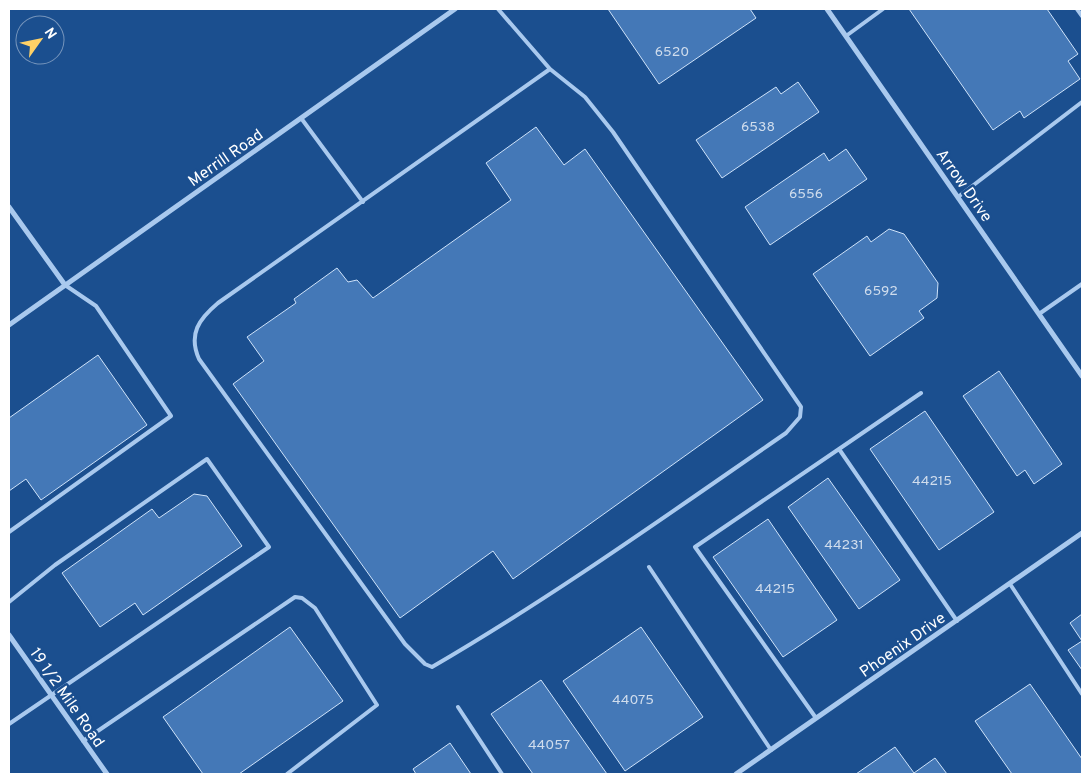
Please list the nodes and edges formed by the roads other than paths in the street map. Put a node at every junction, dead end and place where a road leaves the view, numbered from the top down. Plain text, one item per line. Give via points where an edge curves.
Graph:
1 (455, 9) edge
2 (498, 9) edge
3 (827, 9) edge
4 (883, 9) edge
5 (1077, 9) edge
6 (1082, 16) edge
7 (846, 36) junction
8 (550, 69) junction
9 (1082, 102) edge
10 (301, 118) junction
11 (958, 197) junction
12 (364, 202) junction
13 (9, 207) edge
14 (1082, 284) edge
15 (65, 285) junction
16 (1039, 314) junction
17 (9, 325) edge
18 (1082, 376) edge
19 (921, 393) dead end
20 (839, 449) junction
21 (9, 532) edge
22 (1082, 533) edge
23 (649, 567) dead end
24 (1010, 584) junction
25 (9, 602) edge
26 (957, 621) junction
27 (9, 635) edge
28 (1082, 694) edge
29 (51, 695) junction
30 (458, 707) dead end
31 (816, 718) junction
32 (9, 724) edge
33 (84, 742) junction
34 (771, 750) junction
35 (106, 774) edge
36 (287, 774) edge
37 (502, 774) edge
38 (736, 774) edge

1 - 10 street, Merrill Road
2 - 8 lane
3 - 7 street, Arrow Drive
4 - 7 lane
5 - 6 lane
7 - 11 street, Arrow Drive
8 - 12 lane
8 - 12 lane via 585,97 613,132 801,407 800,417 786,433 615,550 432,667 405,644 199,359 194,347 195,335 204,314
9 - 11 lane
10 - 12 lane
10 - 15 street, Merrill Road
11 - 16 street, Arrow Drive
13 - 15 street
14 - 16 lane
15 - 17 street, Merrill Road
15 - 21 lane via 96,306 171,416
16 - 18 street, Arrow Drive
19 - 20 lane
20 - 26 lane
20 - 31 lane via 695,547
22 - 24 street, Phoenix Drive
23 - 34 lane
24 - 26 street, Phoenix Drive
24 - 28 lane
25 - 29 lane via 55,565 206,459 269,547
26 - 31 street, Phoenix Drive
27 - 29 street, 19 1/2 Mile Road
29 - 32 lane
29 - 33 street, 19 1/2 Mile Road
30 - 37 lane
31 - 34 street, Phoenix Drive
33 - 35 street, 19 1/2 Mile Road
33 - 36 lane via 295,597 302,598 315,608 377,705
34 - 38 street, Phoenix Drive

